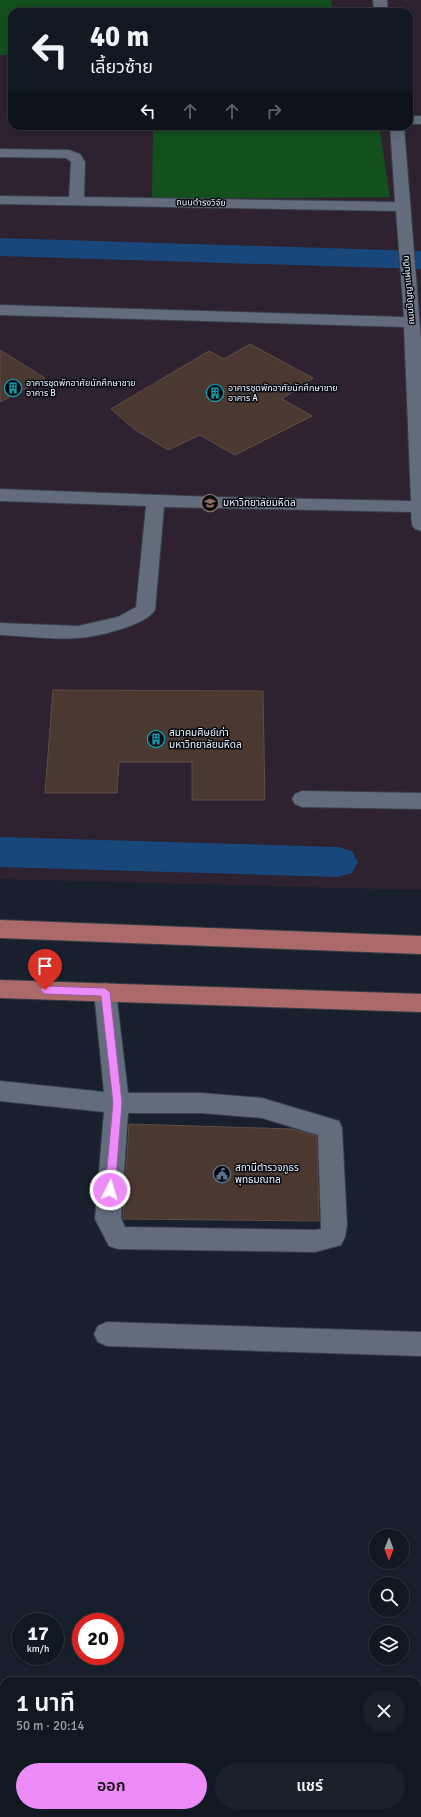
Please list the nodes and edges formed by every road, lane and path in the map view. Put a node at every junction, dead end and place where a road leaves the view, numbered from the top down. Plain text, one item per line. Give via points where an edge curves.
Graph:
1 (397, 130) edge
2 (0, 153) edge
3 (0, 200) edge
4 (76, 200) junction
5 (402, 207) junction
6 (0, 310) edge
7 (412, 322) junction
8 (0, 495) edge
9 (156, 501) junction
10 (420, 507) junction
11 (421, 525) edge
12 (0, 629) edge
13 (302, 799) dead end
14 (421, 801) edge
15 (0, 929) edge
16 (421, 945) edge
17 (0, 989) edge
18 (105, 992) junction
19 (421, 1003) edge
20 (0, 1091) edge
21 (118, 1103) junction
22 (107, 1334) dead end
23 (421, 1344) edge

1 - 5 lane, ถนนปัญญาแผ่นดิน
2 - 4 lane via 69,154 75,157 78,162
3 - 4 lane, ถนนดำรงวิจัย
4 - 5 lane, ถนนดำรงวิจัย
5 - 7 lane, ถนนปัญญาแผ่นดิน
6 - 7 lane
7 - 10 lane, ถนนปัญญาแผ่นดิน
8 - 9 lane
9 - 10 lane
9 - 12 lane via 145,610 124,622 78,632
10 - 11 lane, ถนนปัญญาแผ่นดิน
13 - 14 lane
15 - 16 main road
17 - 18 main road
18 - 19 main road
18 - 21 lane
20 - 21 lane
21 - 21 lane via 201,1103 262,1108 330,1128 334,1225 332,1237 315,1241 118,1238 108,1219
22 - 23 lane

